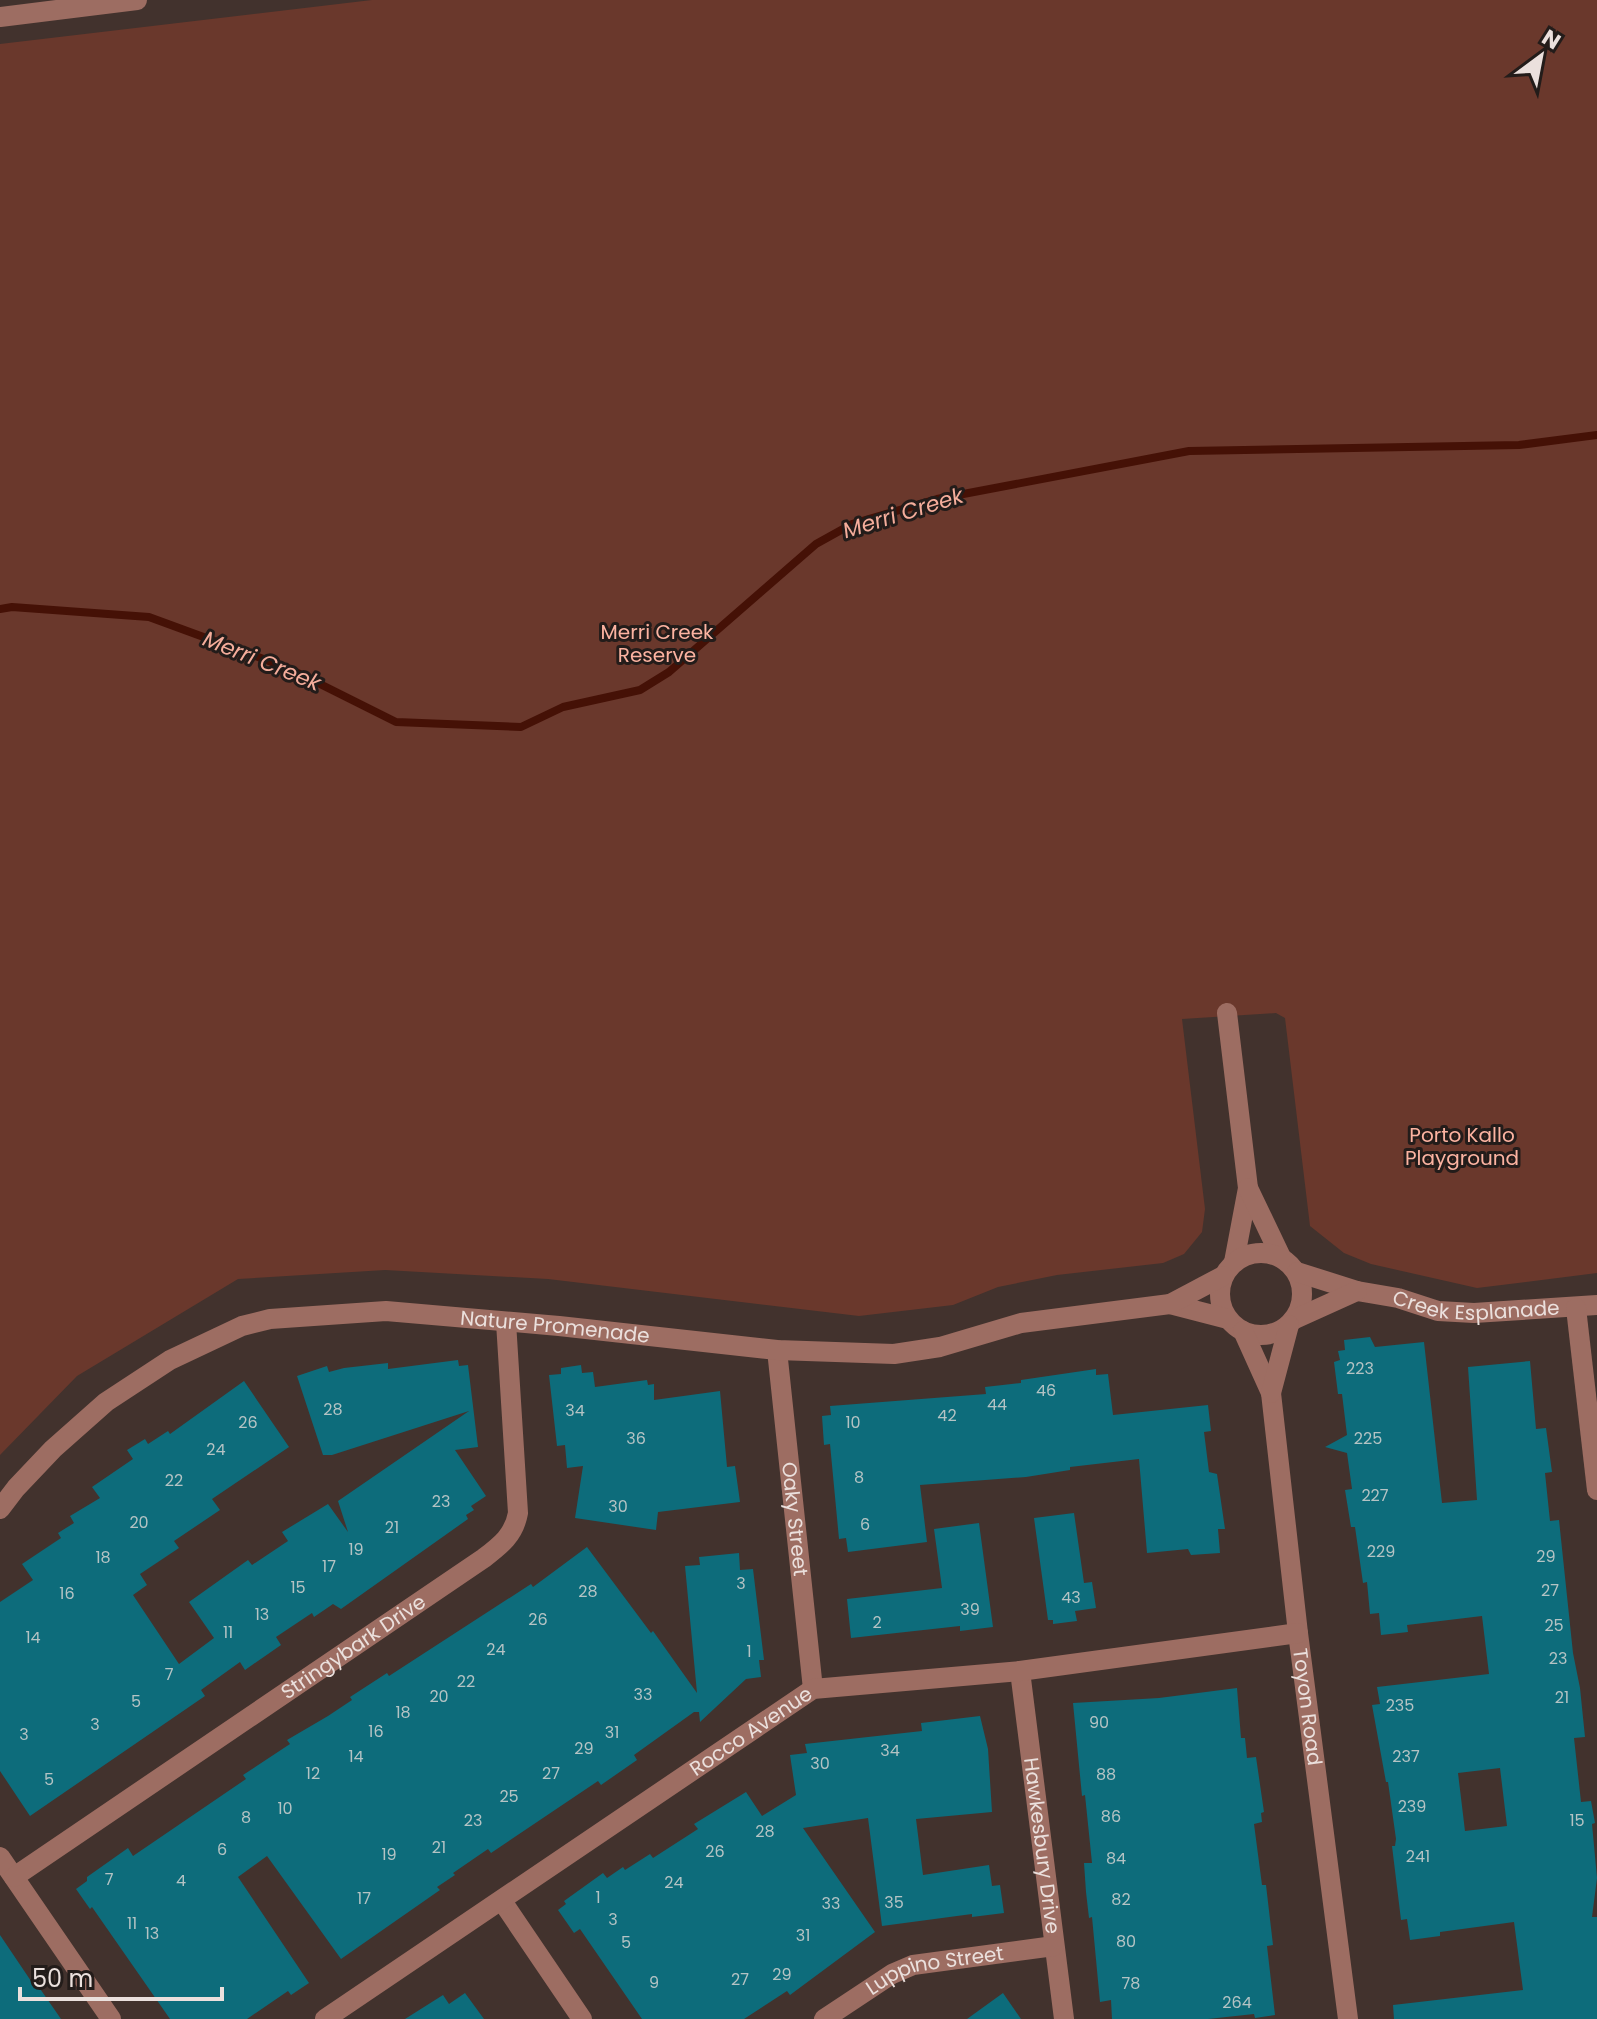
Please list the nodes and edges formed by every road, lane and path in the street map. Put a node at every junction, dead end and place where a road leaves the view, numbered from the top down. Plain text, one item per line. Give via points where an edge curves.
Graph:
1 (137, 0) edge
2 (33, 6) edge
3 (0, 17) edge
4 (1227, 1013) dead end
5 (1248, 1188) junction
6 (1281, 1257) junction
7 (1229, 1269) junction
8 (1297, 1272) junction
9 (1357, 1291) junction
10 (1170, 1304) junction
11 (1597, 1305) edge
12 (1576, 1308) junction
13 (506, 1322) junction
14 (1292, 1322) junction
15 (1236, 1325) junction
16 (777, 1350) junction
17 (1271, 1393) junction
18 (1597, 1490) edge
19 (0, 1509) edge
20 (1298, 1633) junction
21 (1020, 1671) junction
22 (813, 1689) junction
23 (0, 1857) edge
24 (14, 1877) junction
25 (502, 1901) junction
26 (1054, 1946) junction
27 (111, 2019) edge
28 (325, 2019) edge
29 (582, 2019) edge
30 (824, 2019) edge
31 (1064, 2019) edge
32 (1348, 2019) edge

1 - 2 street
2 - 3 street
4 - 5 street
5 - 6 street
5 - 7 street
6 - 7 street via 1257,1252
6 - 8 street
7 - 10 street, Nature Promenade
7 - 15 street via 1220,1298
8 - 9 street, Creek Esplanade
8 - 14 street via 1303,1296
9 - 12 street, Creek Esplanade via 1438,1311
9 - 14 street
10 - 15 street, Nature Promenade
10 - 16 street, Nature Promenade via 1021,1323 940,1347 894,1354
11 - 12 street, Creek Esplanade
12 - 18 street
13 - 16 street, Nature Promenade
13 - 19 street, Nature Promenade via 386,1311 270,1319 242,1326 170,1360 106,1402 53,1449
13 - 24 street, Stringybark Drive via 518,1513 508,1538
14 - 15 street via 1267,1335
14 - 17 street, Toyon Road
15 - 17 street, Toyon Road
16 - 22 street, Oaky Street
17 - 20 street, Toyon Road
20 - 21 street, Rocco Avenue
20 - 32 street, Toyon Road
21 - 22 street, Rocco Avenue
21 - 26 street, Hawkesbury Drive
22 - 25 street, Rocco Avenue
23 - 24 street
24 - 27 street
25 - 28 street, Rocco Avenue
25 - 29 street
26 - 30 street, Luppino Street via 913,1965
26 - 31 street, Hawkesbury Drive

